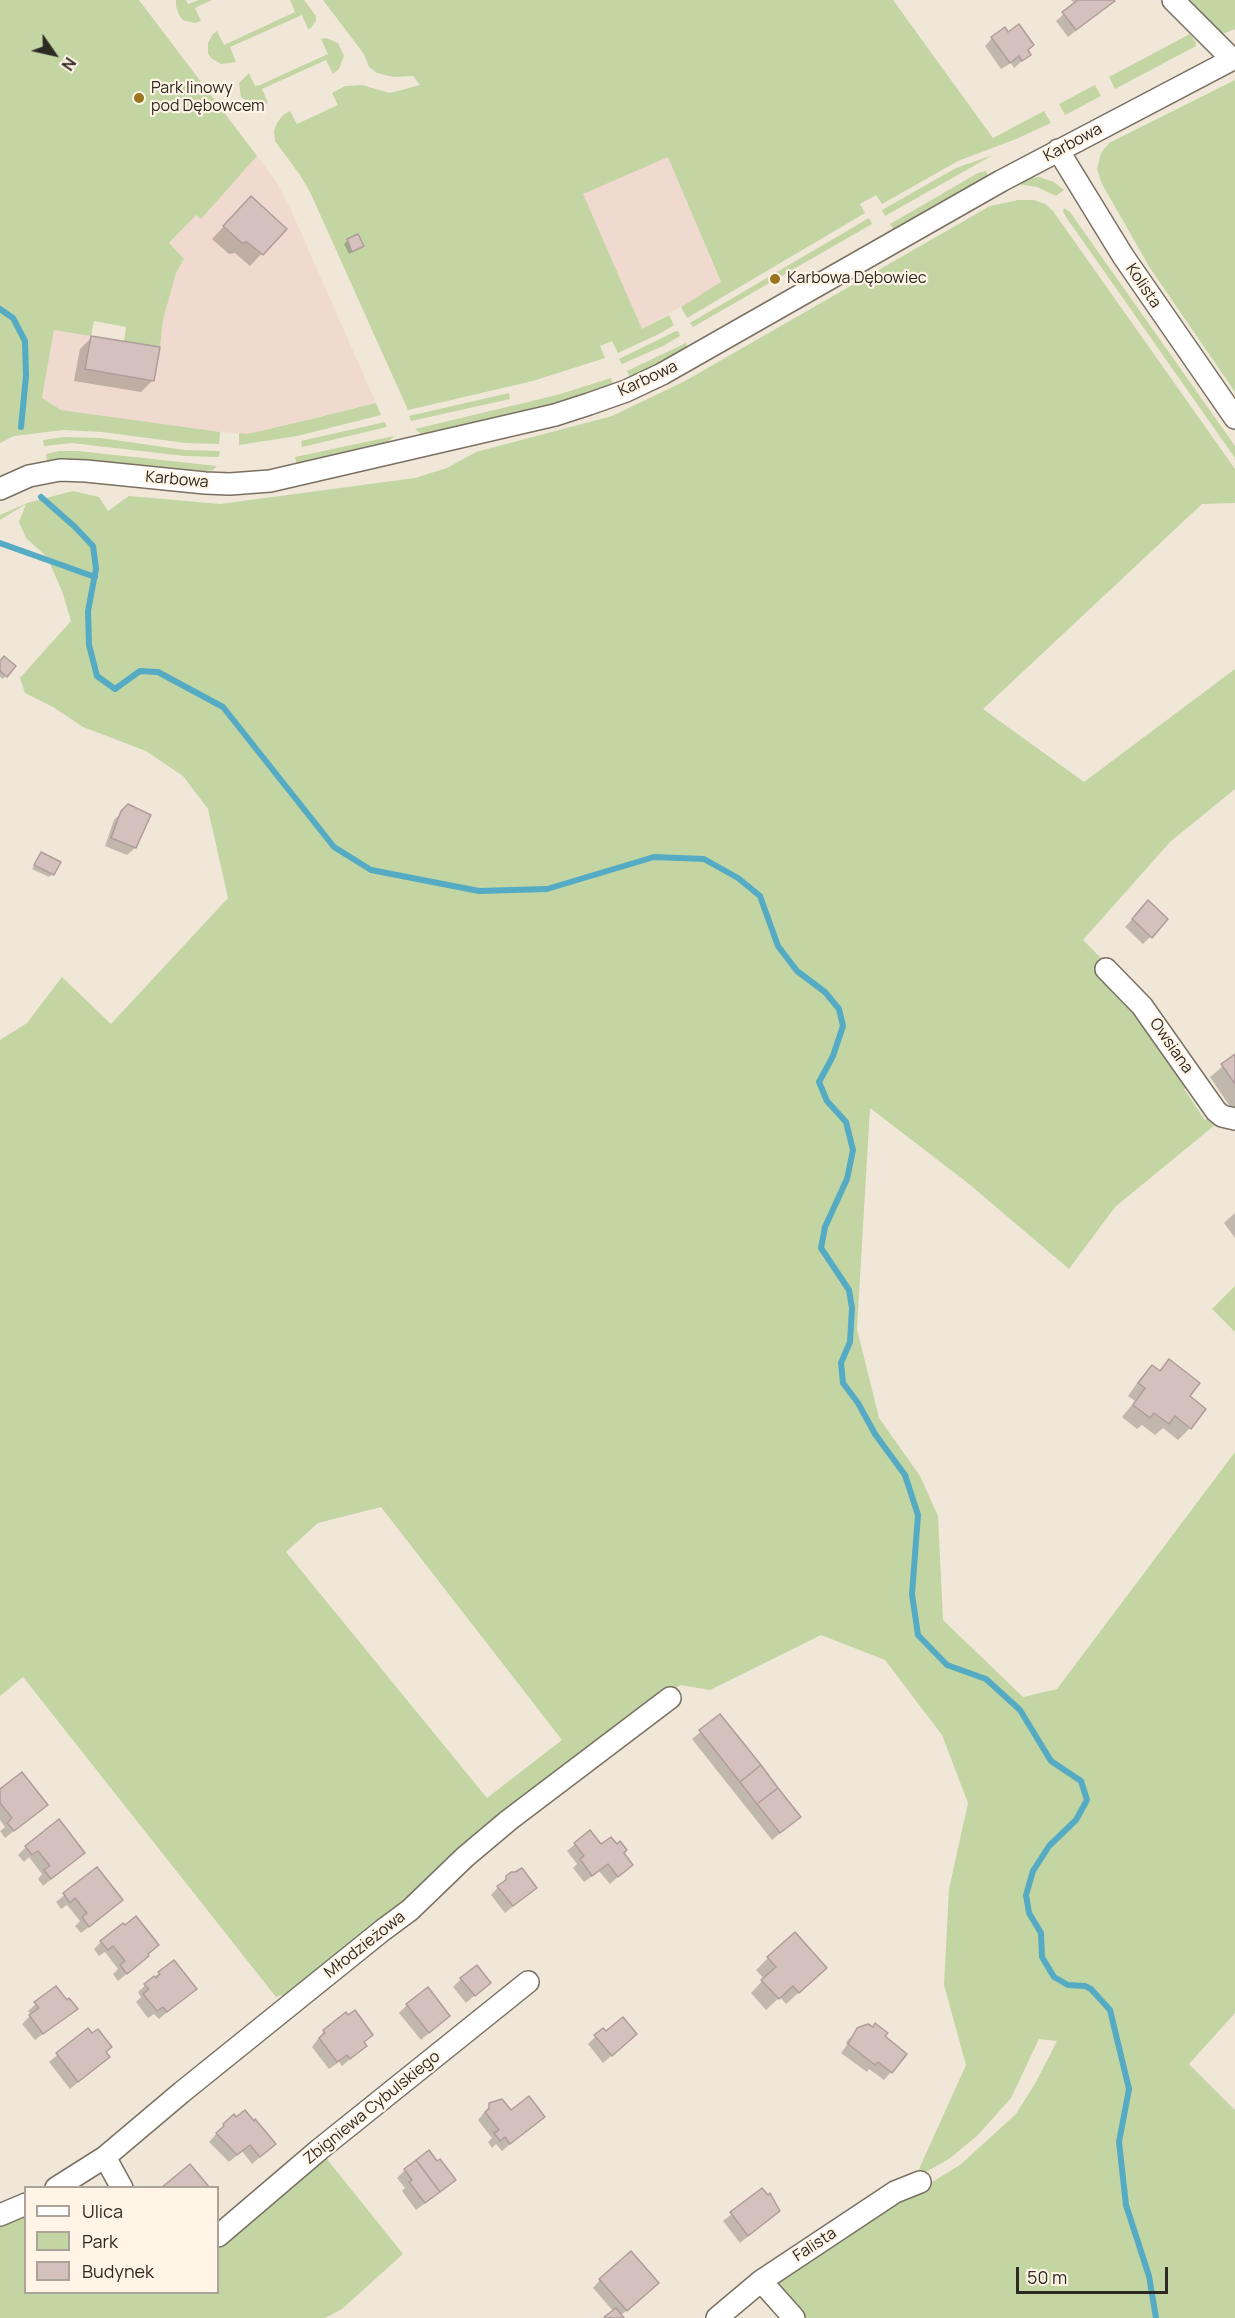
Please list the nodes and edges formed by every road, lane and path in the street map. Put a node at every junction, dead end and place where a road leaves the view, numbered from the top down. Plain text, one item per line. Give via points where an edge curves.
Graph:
1 (1173, 0) edge
2 (1234, 59) edge
3 (1058, 150) junction
4 (1235, 418) edge
5 (0, 489) edge
6 (1107, 969) dead end
7 (1235, 1119) edge
8 (670, 1698) dead end
9 (528, 1982) dead end
10 (105, 2157) junction
11 (920, 2182) dead end
12 (58, 2186) edge
13 (121, 2186) edge
14 (24, 2205) edge
15 (0, 2215) edge
16 (219, 2235) edge
17 (761, 2280) junction
18 (717, 2318) edge
19 (794, 2318) edge

1 - 2 street
2 - 3 street, Karbowa
3 - 4 street, Kolista via 1122,256
3 - 5 street, Karbowa via 690,359 626,391 589,404 270,481 205,483 60,470 29,476
6 - 7 street, Owsiana via 1142,1006 1216,1111
8 - 10 street, Młodzieżowa via 509,1820 410,1910
9 - 16 street, Zbigniewa Cybulskiego
10 - 12 street, Młodzieżowa
10 - 13 street
11 - 17 street, Falista via 895,2192
14 - 15 street
17 - 18 street, Falista
17 - 19 street

